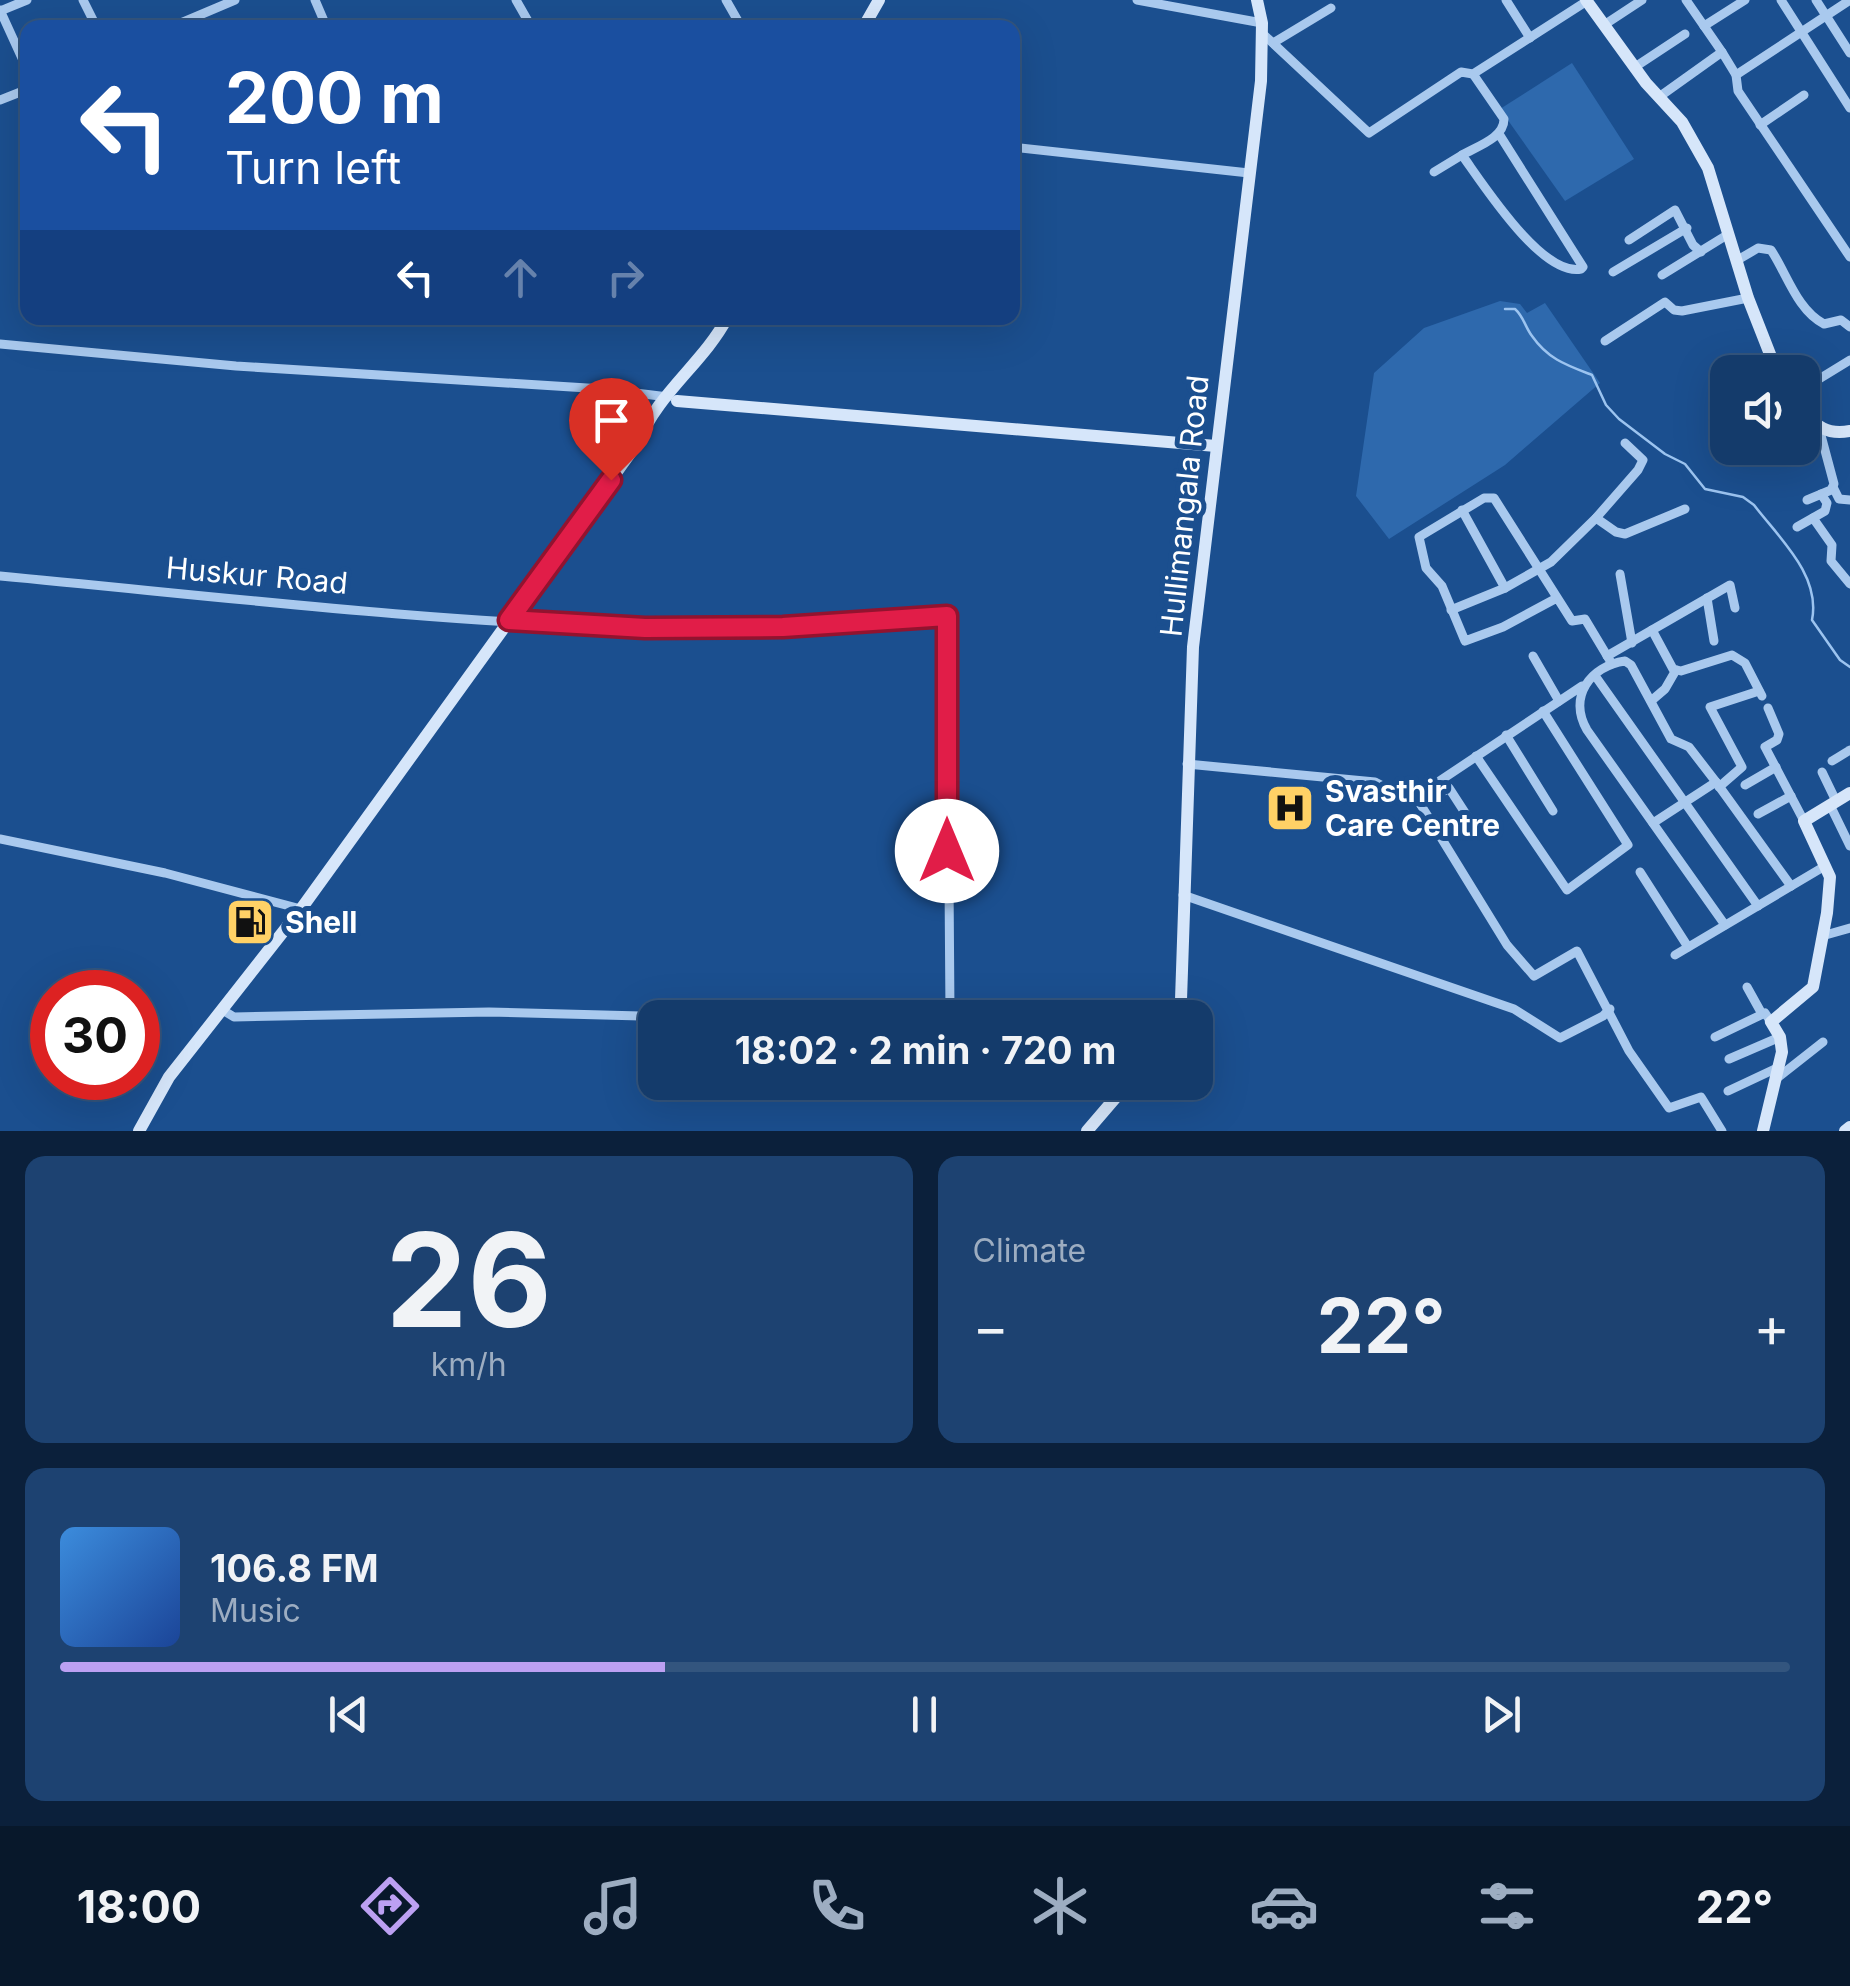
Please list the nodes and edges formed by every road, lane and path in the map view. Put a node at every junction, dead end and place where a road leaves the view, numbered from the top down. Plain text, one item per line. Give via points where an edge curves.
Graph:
1 (27, 0) edge
2 (235, 0) edge
3 (1137, 0) edge
4 (1257, 0) edge
5 (1506, 0) edge
6 (1642, 0) edge
7 (1686, 0) edge
8 (1745, 0) edge
9 (1781, 0) edge
10 (1816, 0) edge
11 (1850, 0) edge
12 (1591, 2) edge
13 (1331, 8) dead end
14 (0, 11) edge
15 (1826, 15) junction
16 (189, 20) edge
17 (1604, 25) junction
18 (1704, 26) junction
19 (1262, 28) junction
20 (1800, 30) junction
21 (1685, 34) dead end
22 (1530, 38) junction
23 (1274, 44) junction
24 (1722, 52) junction
25 (20, 53) edge
26 (1850, 53) edge
27 (1634, 67) junction
28 (1473, 74) junction
29 (1736, 75) junction
30 (1804, 95) dead end
31 (1659, 97) junction
32 (1850, 108) edge
33 (1760, 124) junction
34 (1499, 134) junction
35 (1020, 149) edge
36 (1462, 155) junction
37 (1434, 172) dead end
38 (1249, 173) junction
39 (1687, 228) junction
40 (1727, 236) junction
41 (1629, 240) dead end
42 (1701, 252) junction
43 (1850, 257) edge
44 (1736, 262) junction
45 (1613, 272) dead end
46 (1662, 275) dead end
47 (1748, 298) junction
48 (723, 325) edge
49 (1850, 327) edge
50 (1604, 341) dead end
51 (0, 344) edge
52 (1770, 355) edge
53 (1850, 360) edge
54 (1820, 378) edge
55 (672, 399) junction
56 (1820, 428) edge
57 (1850, 431) edge
58 (1820, 432) edge
59 (1625, 443) dead end
60 (1216, 446) junction
61 (1834, 488) junction
62 (1822, 494) junction
63 (1807, 500) dead end
64 (1850, 500) edge
65 (1685, 509) dead end
66 (1462, 510) junction
67 (1596, 518) junction
68 (1813, 518) junction
69 (1797, 527) dead end
70 (1538, 571) junction
71 (1620, 574) dead end
72 (0, 576) edge
73 (1850, 584) edge
74 (1504, 588) junction
75 (1706, 598) junction
76 (1555, 599) junction
77 (1735, 608) dead end
78 (1452, 610) junction
79 (509, 620) junction
80 (1652, 630) junction
81 (1714, 642) dead end
82 (1632, 643) junction
83 (1533, 656) dead end
84 (1610, 660) junction
85 (1676, 670) junction
86 (1596, 677) junction
87 (1585, 685) junction
88 (1651, 700) junction
89 (1558, 701) junction
90 (1768, 708) dead end
91 (1543, 710) junction
92 (1506, 735) junction
93 (1850, 750) edge
94 (1476, 756) junction
95 (1832, 761) dead end
96 (1186, 764) junction
97 (1776, 767) junction
98 (1822, 772) dead end
99 (1718, 784) junction
100 (1745, 786) dead end
101 (1850, 793) edge
102 (1791, 796) junction
103 (1418, 801) junction
104 (1685, 802) junction
105 (1833, 804) junction
106 (1553, 810) dead end
107 (1758, 814) dead end
108 (1804, 821) junction
109 (1654, 822) junction
110 (1474, 825) dead end
111 (0, 838) edge
112 (1850, 846) edge
113 (1826, 866) junction
114 (1640, 872) dead end
115 (1790, 886) junction
116 (1183, 894) junction
117 (1758, 906) junction
118 (301, 909) junction
119 (1725, 926) junction
120 (1850, 928) edge
121 (1822, 936) junction
122 (1688, 947) junction
123 (1675, 955) dead end
124 (1747, 987) dead end
125 (950, 1000) edge
126 (1181, 1000) edge
127 (221, 1009) junction
128 (1610, 1009) junction
129 (638, 1016) edge
130 (1766, 1018) junction
131 (1715, 1037) dead end
132 (1780, 1038) junction
133 (1822, 1042) dead end
134 (1728, 1060) dead end
135 (1776, 1074) junction
136 (1728, 1091) dead end
137 (1114, 1100) edge
138 (139, 1131) edge
139 (1087, 1131) edge
140 (1722, 1131) edge
141 (1763, 1131) edge

1 - 14 street
2 - 16 street
3 - 19 street
4 - 19 street, Hullimangala Road
5 - 22 street
6 - 17 street
7 - 18 street
8 - 18 street
9 - 20 street
10 - 15 street
11 - 15 street
12 - 17 street
12 - 22 street
13 - 23 street
14 - 25 street
15 - 20 street
15 - 26 street
17 - 27 street
18 - 24 street
19 - 23 street
19 - 38 street, Hullimangala Road
20 - 29 street
20 - 32 street
21 - 27 street
22 - 28 street
23 - 28 street via 1369,133 1462,72
24 - 29 street
24 - 31 street
27 - 31 street
28 - 34 street via 1504,118
29 - 33 street
30 - 33 street
31 - 40 street via 1708,168
33 - 43 street
34 - 36 street
34 - 36 street via 1580,269 1571,271 1535,248
35 - 38 street
36 - 37 street
38 - 60 street, Hullimangala Road
39 - 41 street via 1675,210
39 - 42 street
39 - 45 street
40 - 42 street
40 - 44 street
42 - 46 street
44 - 47 street
44 - 49 street via 1758,248 1771,250 1816,319
47 - 50 street via 1682,312 1664,302
47 - 52 street
48 - 55 street
51 - 55 street
53 - 54 street
55 - 60 street
55 - 79 street
56 - 57 street
58 - 61 street
59 - 67 street via 1643,460
60 - 96 street, Hullimangala Road
61 - 62 street
61 - 64 street via 1839,499
62 - 63 street
62 - 68 street via 1826,508
65 - 67 street via 1625,534
66 - 70 street via 1494,498
66 - 74 street
66 - 78 street via 1418,542
67 - 70 street
68 - 69 street
68 - 73 street via 1832,545 1831,562
70 - 74 street
70 - 76 street
71 - 82 street
72 - 79 street, Huskur Road
74 - 78 street
75 - 77 street via 1730,584
75 - 80 street
75 - 81 street
76 - 78 street via 1469,641 1462,639
76 - 84 street via 1572,620 1584,619
79 - 118 street
79 - 125 street, Huskur Road via 783,627 947,616
80 - 82 street
80 - 85 street
82 - 84 street
83 - 89 street
84 - 86 street
84 - 88 street via 1631,665
85 - 88 street
85 - 99 street via 1732,654 1745,663 1760,694 1710,708 1742,767
86 - 87 street
86 - 104 street
87 - 89 street
87 - 109 street via 1578,700 1582,722
88 - 99 street via 1671,739 1690,747
89 - 91 street
90 - 97 street via 1780,734 1765,747
91 - 92 street
91 - 94 street via 1628,846 1567,890
92 - 94 street
92 - 106 street
93 - 95 street
94 - 103 street
96 - 103 street via 1375,782
96 - 116 street, Hullimangala Road
97 - 100 street
97 - 102 street
98 - 105 street
99 - 104 street
99 - 115 street
101 - 105 street
102 - 107 street
102 - 108 street
103 - 110 street via 1449,788
103 - 128 street via 1507,945 1534,976 1578,951
104 - 109 street
104 - 117 street
105 - 108 street
105 - 112 street
108 - 113 street
109 - 119 street
111 - 118 street
113 - 115 street
113 - 121 street
114 - 122 street
115 - 117 street
116 - 126 street, Hullimangala Road
116 - 128 street via 1514,1009 1560,1038
117 - 119 street
118 - 127 street
119 - 122 street
120 - 121 street
121 - 130 street via 1812,987
122 - 123 street
124 - 130 street
127 - 129 street via 234,1017
127 - 138 street via 169,1077
128 - 140 street via 1669,1108 1701,1097
130 - 131 street
130 - 132 street
132 - 134 street
132 - 135 street
133 - 135 street
135 - 136 street
135 - 141 street
137 - 139 street

